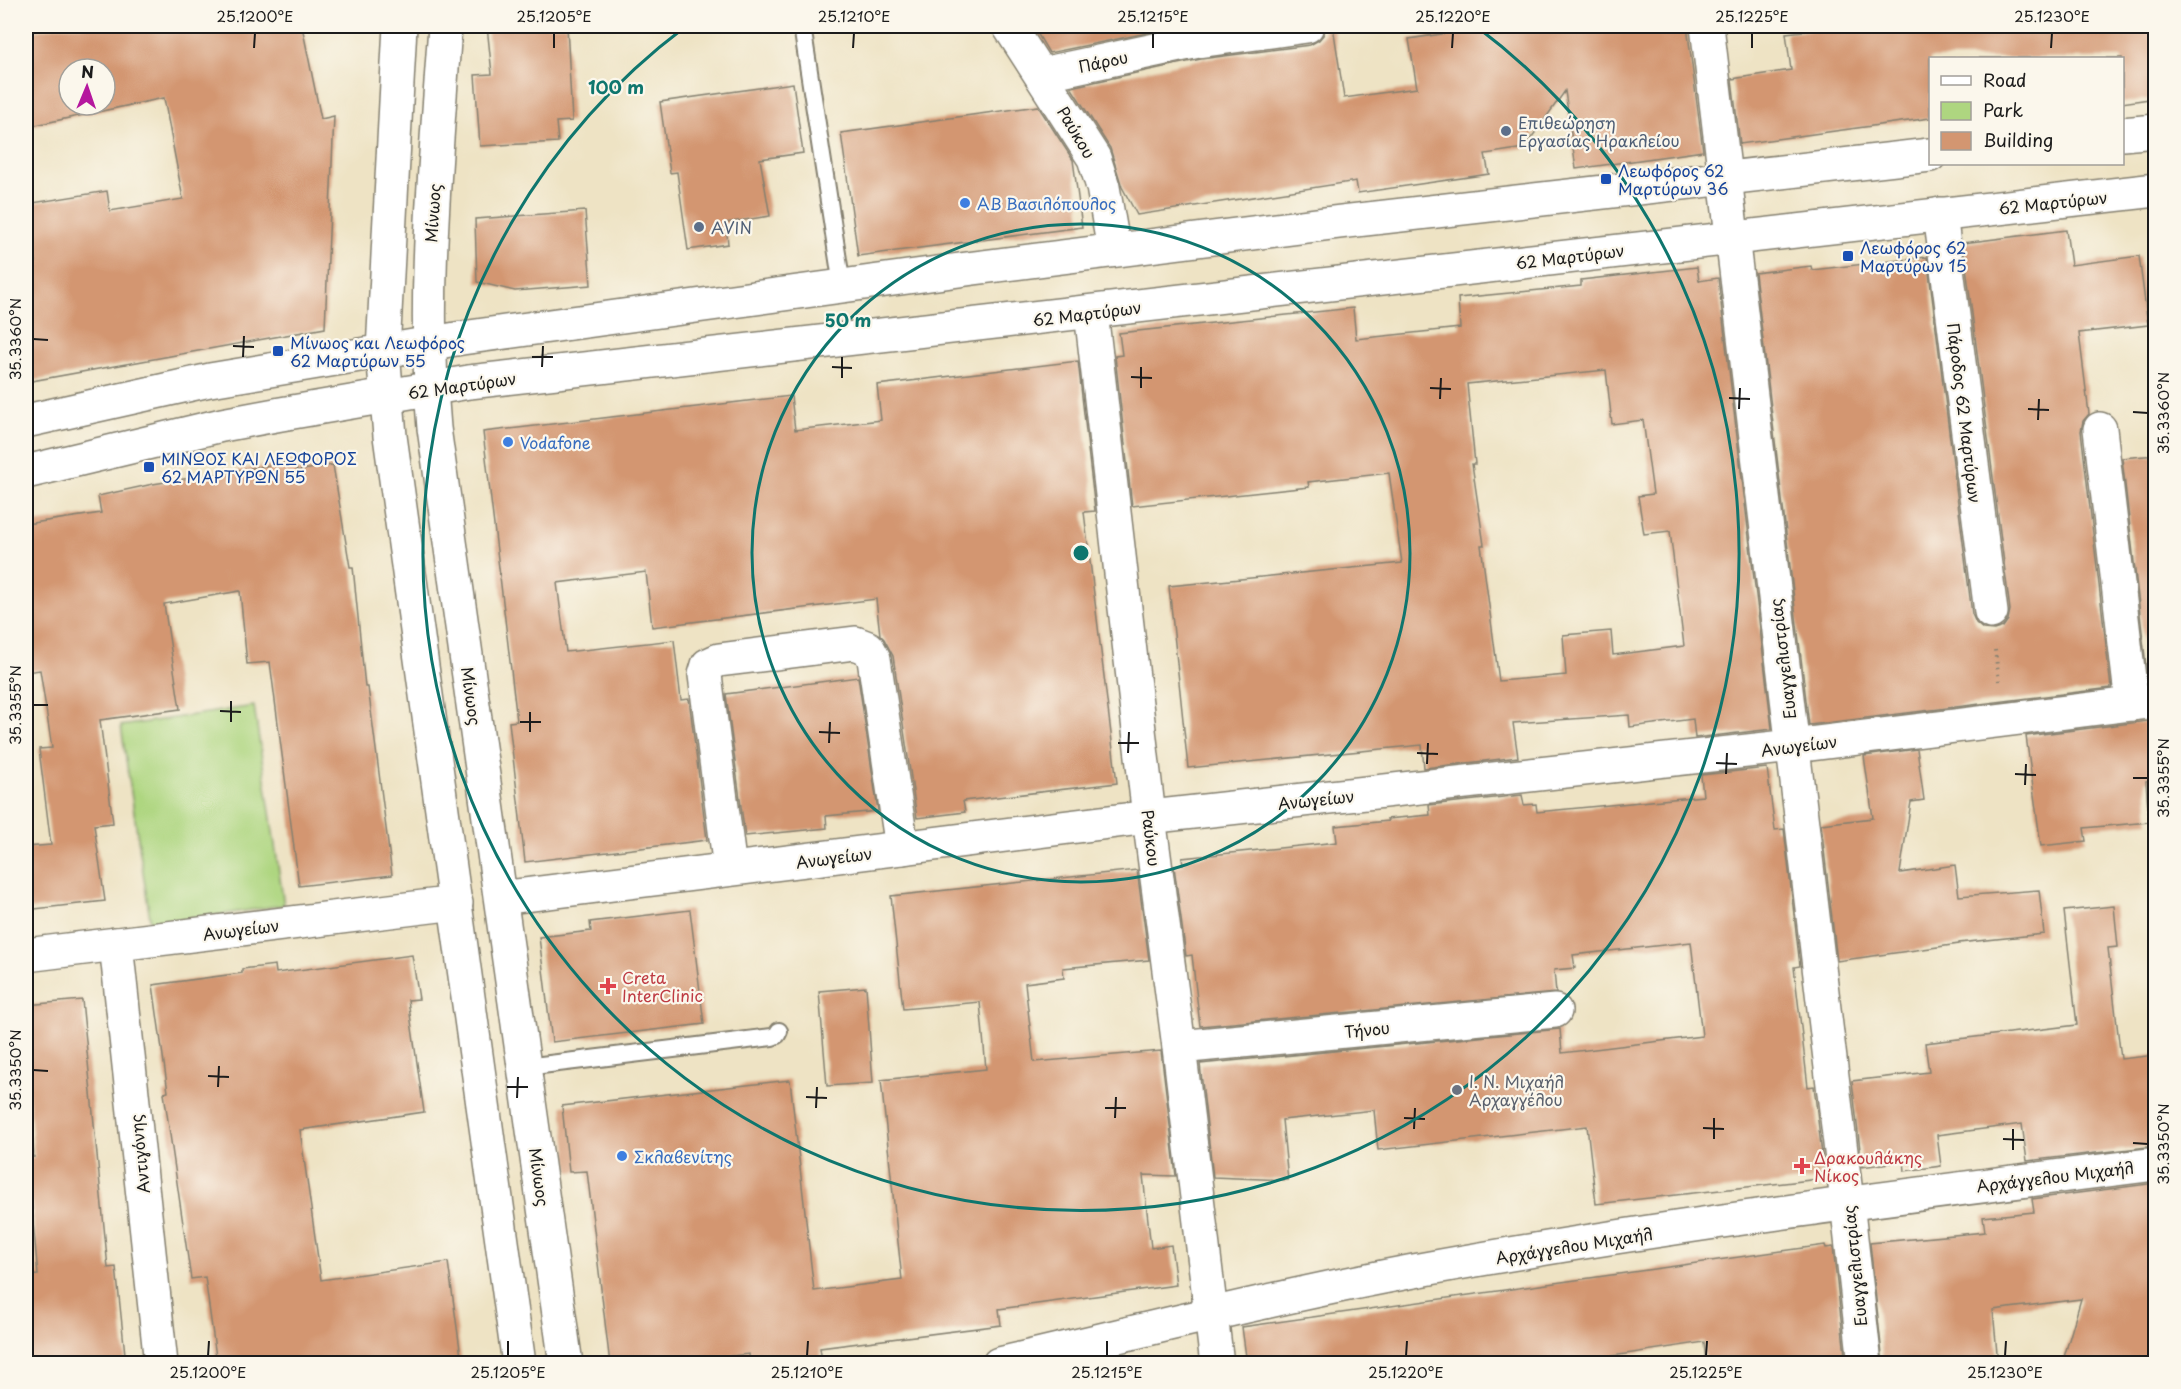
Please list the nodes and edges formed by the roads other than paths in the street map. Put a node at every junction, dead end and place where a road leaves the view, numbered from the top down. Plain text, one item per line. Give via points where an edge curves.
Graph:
1 (400, 26) edge
2 (445, 26) edge
3 (802, 26) edge
4 (1009, 26) edge
5 (1307, 26) edge
6 (1707, 26) edge
7 (1042, 74) junction
8 (2156, 131) edge
9 (2124, 134) edge
10 (1929, 155) edge
11 (1725, 177) junction
12 (2156, 190) edge
13 (1940, 214) junction
14 (1732, 237) junction
15 (1114, 250) junction
16 (842, 285) junction
17 (1091, 312) junction
18 (428, 344) junction
19 (382, 351) junction
20 (430, 388) junction
21 (386, 395) junction
22 (26, 420) edge
23 (2100, 429) dead end
24 (26, 472) edge
25 (1991, 612) road end
26 (2144, 703) edge
27 (1792, 746) junction
28 (1149, 818) junction
29 (902, 848) junction
30 (730, 869) junction
31 (501, 898) junction
32 (456, 903) junction
33 (116, 944) junction
34 (26, 955) edge
35 (1554, 1011) dead end
36 (779, 1031) dead end
37 (1179, 1047) junction
38 (525, 1067) junction
39 (2156, 1164) edge
40 (1847, 1202) junction
41 (1211, 1315) junction
42 (161, 1364) edge
43 (519, 1364) edge
44 (566, 1364) edge
45 (999, 1364) edge
46 (1217, 1364) edge
47 (1865, 1364) edge

1 - 19 street
2 - 18 street, Μίνωος via 429,262
3 - 16 lane
4 - 7 street, Ραύκου
5 - 7 street, Πάρου via 1198,41
6 - 11 street, Ευαγγελιστρίας
7 - 15 street, Ραύκου via 1094,158
8 - 9 street
10 - 11 street
11 - 14 street, Ευαγγελιστρίας
11 - 15 street
12 - 13 street, 62 Μαρτύρων
13 - 14 street, 62 Μαρτύρων
13 - 25 street, Πάροδος 62 Μαρτύρων
14 - 17 street, 62 Μαρτύρων
14 - 27 street, Ευαγγελιστρίας
15 - 16 street
16 - 18 street
17 - 20 street, 62 Μαρτύρων
17 - 28 street, Ραύκου
18 - 19 street
18 - 20 street, Μίνωος
19 - 21 street
19 - 22 street via 210,380
20 - 21 street, 62 Μαρτύρων
20 - 31 street, Μίνωος
21 - 24 street, 62 Μαρτύρων via 222,425
21 - 32 street
23 - 26 street, Ανωγείων
26 - 27 street, Ανωγείων
27 - 28 street, Ανωγείων
27 - 40 street, Ευαγγελιστρίας
28 - 29 street, Ανωγείων
28 - 37 street, Ραύκου
29 - 30 street, Ανωγείων
29 - 30 street via 874,659 868,648 855,644 718,660 708,665 705,675
30 - 31 street, Ανωγείων
31 - 38 street, Μίνωος
32 - 33 street, Ανωγείων
32 - 43 street
33 - 34 street, Ανωγείων
33 - 42 street, Αντιγόνης
35 - 37 street, Τήνου
36 - 38 lane via 772,1038
37 - 41 street, Ραύκου
38 - 44 street, Μίνωος
39 - 40 street, Αρχάγγελου Μιχαήλ
40 - 41 street, Αρχάγγελου Μιχαήλ via 1412,1272
40 - 47 street, Ευαγγελιστρίας
41 - 45 street, Αρχάγγελου Μιχαήλ
41 - 46 street, Ραύκου

